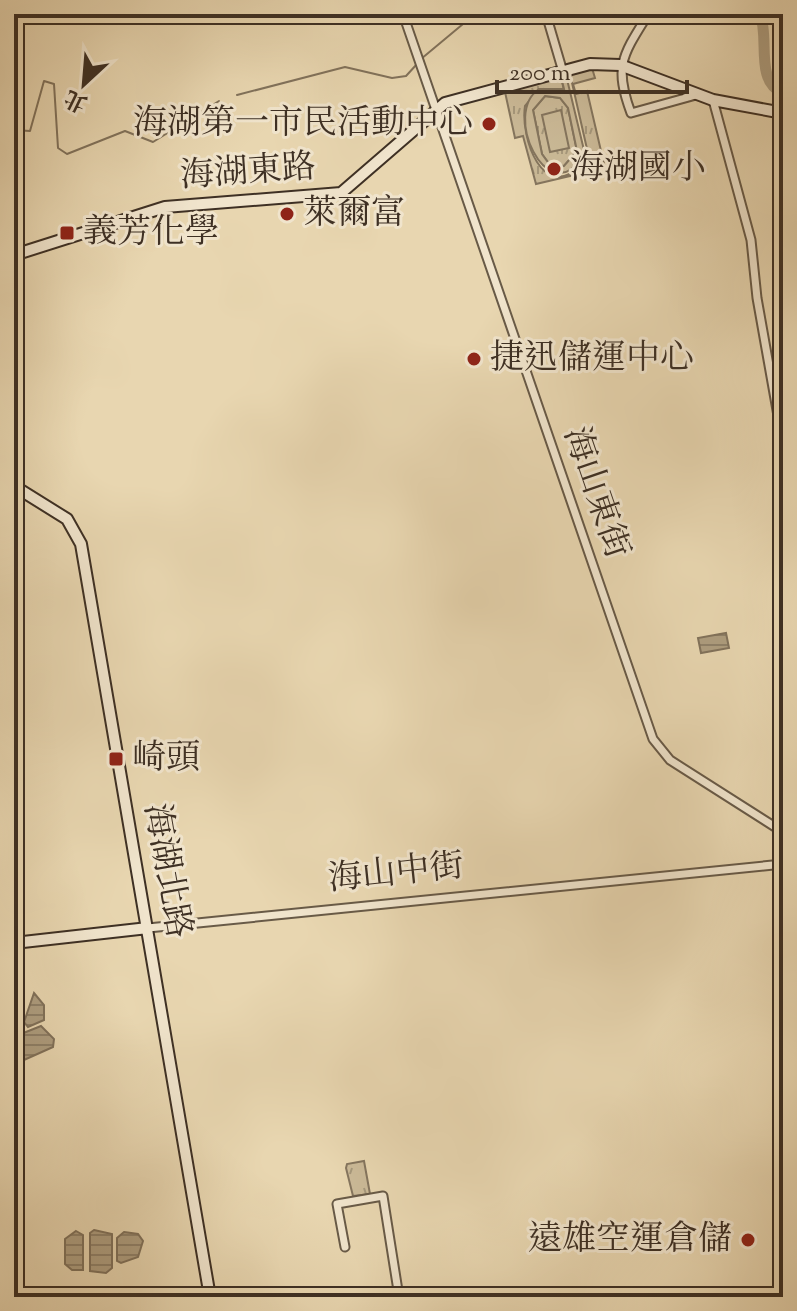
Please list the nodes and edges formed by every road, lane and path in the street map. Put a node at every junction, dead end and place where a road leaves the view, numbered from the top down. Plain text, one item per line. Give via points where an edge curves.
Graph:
1 (403, 14) edge
2 (546, 14) edge
3 (647, 16) dead end
4 (620, 65) junction
5 (563, 72) junction
6 (696, 95) junction
7 (713, 100) junction
8 (435, 111) junction
9 (783, 113) edge
10 (14, 255) edge
11 (783, 444) edge
12 (14, 486) edge
13 (783, 832) edge
14 (783, 864) edge
15 (148, 928) junction
16 (14, 943) edge
17 (345, 1247) dead end
18 (210, 1297) edge
19 (399, 1297) edge

1 - 8 street, 海山東街
2 - 5 street
3 - 4 street
4 - 5 street, 海湖東路 via 590,64
4 - 6 street, 海湖東路
4 - 6 street via 631,113
5 - 8 street, 海湖東路 via 454,98
6 - 7 street, 海湖東路
7 - 9 street, 海湖東路
7 - 11 street via 751,240
8 - 10 street, 海湖東路 via 341,193 165,207
8 - 13 street, 海山東街 via 653,739 670,760
12 - 15 street, 海湖北路 via 67,519 81,544
14 - 15 street, 海山中街
15 - 16 street, 海山中街
15 - 18 street, 海湖北路
17 - 19 street via 337,1204 383,1196

